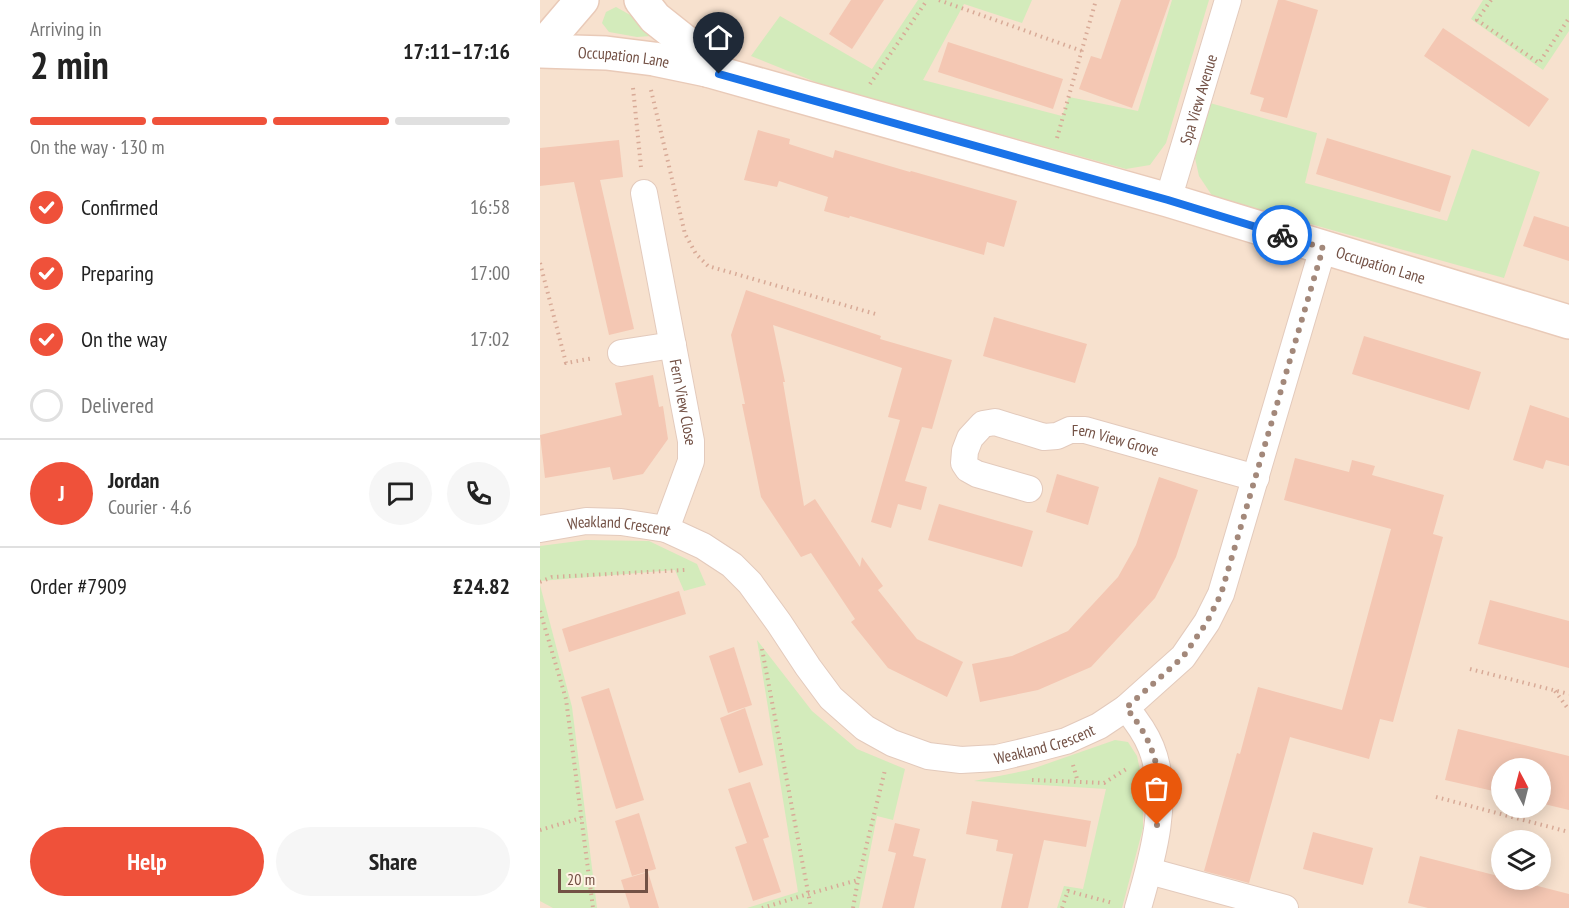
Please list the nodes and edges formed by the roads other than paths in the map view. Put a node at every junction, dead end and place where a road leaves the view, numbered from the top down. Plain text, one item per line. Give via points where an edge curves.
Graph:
1 (582, 0) edge
2 (641, 0) edge
3 (1228, 0) edge
4 (540, 50) edge
5 (707, 70) junction
6 (644, 193) road end
7 (1168, 200) junction
8 (1323, 248) junction
9 (1569, 322) edge
10 (673, 345) junction
11 (621, 353) road end
12 (1256, 478) junction
13 (1029, 489) dead end
14 (540, 529) edge
15 (666, 529) junction
16 (1126, 708) junction
17 (1149, 871) junction
18 (1129, 907) edge
19 (1285, 908) edge

1 - 4 street
2 - 5 street, Occupation Lane via 655,18 688,45
3 - 7 street, Spa View Avenue
4 - 5 street, Occupation Lane via 606,53 638,68
5 - 7 street, Occupation Lane
6 - 10 street, Fern View Close
7 - 8 street, Occupation Lane
8 - 9 street, Occupation Lane
8 - 12 street, Weakland Crescent
10 - 11 street, Fern View Close
10 - 15 street, Fern View Close via 691,441 691,461
12 - 13 street, Fern View Grove via 1084,430 1070,429 1044,437 995,422 983,424 970,438 965,451 968,469
12 - 16 street, Weakland Crescent via 1221,594 1207,622 1183,657
14 - 15 street, Weakland Crescent via 586,521
15 - 16 street, Weakland Crescent via 732,565 750,583 831,698 865,728 892,743 928,756 961,760 997,758 1066,741 1100,726
16 - 17 street via 1152,748 1158,773 1160,806
17 - 18 street
17 - 19 street

